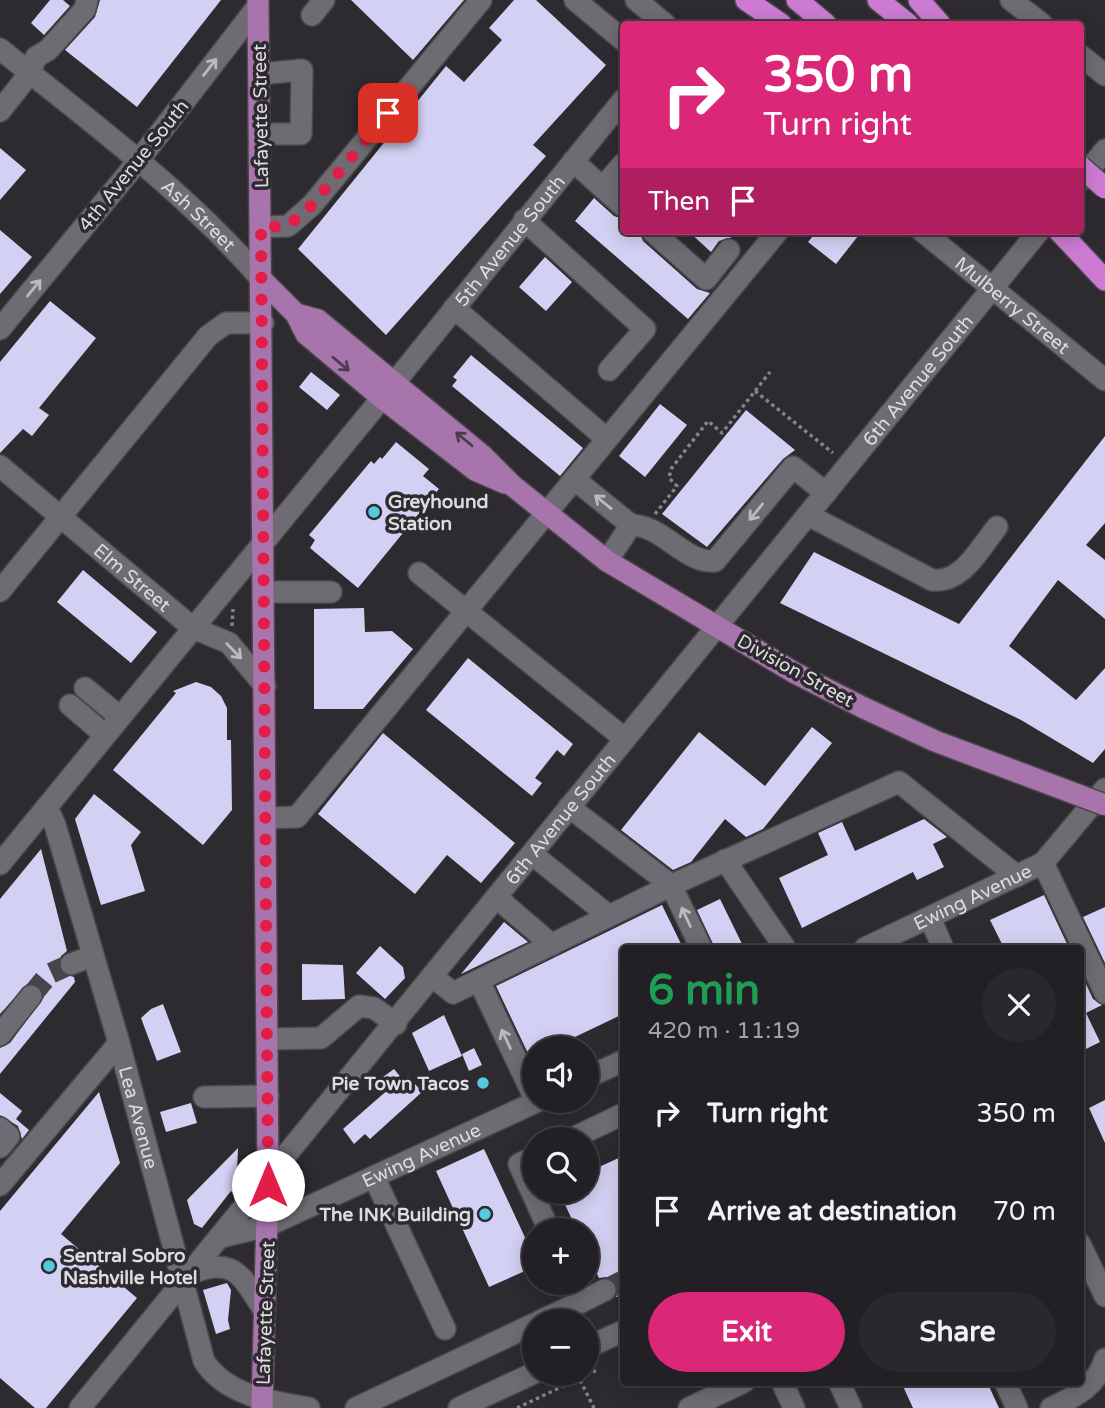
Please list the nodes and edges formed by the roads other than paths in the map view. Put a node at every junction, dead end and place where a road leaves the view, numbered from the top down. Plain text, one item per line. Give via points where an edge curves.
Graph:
1 (88, 0) edge
2 (481, 0) edge
3 (575, 0) edge
4 (636, 0) edge
5 (746, 0) edge
6 (797, 0) edge
7 (878, 0) edge
8 (919, 0) edge
9 (1011, 0) edge
10 (259, 2) edge
11 (661, 21) edge
12 (777, 21) edge
13 (822, 21) edge
14 (904, 21) edge
15 (937, 21) edge
16 (1038, 21) edge
17 (620, 38) edge
18 (0, 48) edge
19 (1084, 58) edge
20 (30, 73) junction
21 (259, 74) junction
22 (1105, 75) edge
23 (620, 104) edge
24 (0, 111) edge
25 (260, 134) junction
26 (1105, 150) edge
27 (139, 160) junction
28 (573, 161) junction
29 (620, 167) edge
30 (1084, 170) edge
31 (1084, 176) edge
32 (603, 187) junction
33 (1105, 188) edge
34 (620, 203) edge
35 (524, 220) junction
36 (261, 227) junction
37 (656, 235) edge
38 (775, 235) edge
39 (927, 235) edge
40 (1036, 235) edge
41 (1063, 235) edge
42 (729, 250) dead end
43 (1105, 280) edge
44 (262, 281) junction
45 (993, 288) junction
46 (454, 308) junction
47 (263, 323) junction
48 (0, 329) edge
49 (609, 370) dead end
50 (1105, 380) edge
51 (388, 390) junction
52 (607, 439) junction
53 (0, 466) edge
54 (575, 479) junction
55 (827, 493) junction
56 (547, 513) junction
57 (808, 514) junction
58 (60, 516) junction
59 (638, 526) junction
60 (997, 527) dead end
61 (264, 540) junction
62 (607, 561) junction
63 (419, 573) dead end
64 (0, 591) edge
65 (265, 592) junction
66 (331, 592) dead end
67 (466, 611) junction
68 (718, 626) junction
69 (193, 628) junction
70 (265, 686) junction
71 (85, 688) dead end
72 (70, 705) dead end
73 (120, 717) junction
74 (105, 735) junction
75 (625, 739) junction
76 (1105, 789) edge
77 (1105, 805) edge
78 (47, 807) junction
79 (569, 807) junction
80 (267, 818) junction
81 (532, 854) junction
82 (725, 860) junction
83 (1043, 863) junction
84 (0, 864) edge
85 (1017, 876) junction
86 (671, 885) junction
87 (497, 898) junction
88 (609, 916) junction
89 (930, 918) junction
90 (552, 945) junction
91 (700, 945) edge
92 (783, 945) edge
93 (872, 945) edge
94 (942, 945) edge
95 (1082, 945) edge
96 (1084, 949) edge
97 (93, 956) junction
98 (71, 964) tunnel mouth
99 (433, 976) junction
100 (479, 981) junction
101 (1105, 993) edge
102 (31, 996) tunnel mouth
103 (396, 1024) junction
104 (0, 1035) edge
105 (268, 1038) junction
106 (119, 1043) junction
107 (620, 1062) edge
108 (522, 1071) edge
109 (599, 1073) edge
110 (268, 1096) junction
111 (204, 1097) dead end
112 (522, 1107) edge
113 (620, 1115) edge
114 (596, 1127) edge
115 (0, 1128) edge
116 (0, 1147) edge
117 (268, 1177) junction
118 (374, 1177) junction
119 (0, 1185) edge
120 (267, 1226) junction
121 (221, 1237) junction
122 (1084, 1252) edge
123 (188, 1278) junction
124 (599, 1290) edge
125 (605, 1290) tunnel mouth
126 (1104, 1290) edge
127 (573, 1295) edge
128 (555, 1309) edge
129 (264, 1310) junction
130 (445, 1329) dead end
131 (522, 1330) edge
132 (620, 1332) edge
133 (599, 1342) edge
134 (1105, 1359) edge
135 (522, 1379) edge
136 (784, 1386) edge
137 (841, 1386) edge
138 (1007, 1386) edge
139 (736, 1394) edge
140 (262, 1404) edge
141 (80, 1408) edge
142 (309, 1408) edge
143 (356, 1408) edge
144 (459, 1408) edge
145 (689, 1408) edge
146 (794, 1408) edge
147 (851, 1408) edge
148 (1017, 1408) edge
149 (1051, 1408) edge

1 - 20 street via 48,50 36,57
2 - 36 street via 312,205 288,226
3 - 17 street
4 - 11 street
5 - 12 highway
6 - 13 highway
7 - 14 highway
8 - 15 highway
9 - 16 street
10 - 21 main road, Lafayette Street
27 -> 10 street, 4th Avenue South
18 - 20 street, Ash Street
19 - 22 street
20 - 24 street
20 - 27 street, Ash Street
21 - 25 main road, Lafayette Street
21 - 25 street via 302,70 301,134
23 - 28 street, 5th Avenue South
25 - 36 main road, Lafayette Street
26 - 31 street
27 - 44 street, Ash Street via 228,242
48 -> 27 street, 4th Avenue South
28 - 32 street
28 - 35 street, 5th Avenue South
29 - 32 street
30 - 33 highway, bridge
32 - 34 street
35 - 46 street, 5th Avenue South
35 - 49 street via 645,329
36 - 44 main road, Lafayette Street
37 - 42 street via 706,279
38 - 52 street
39 - 45 street, Mulberry Street
40 - 45 street, 6th Avenue South
41 - 43 highway
44 - 47 main road, Lafayette Street
44 - 51 main road, Division Street via 296,314 318,320
45 - 50 street, Mulberry Street
45 - 55 street, 6th Avenue South
46 - 51 street, 5th Avenue South
46 - 52 street
47 - 58 street via 226,323 215,328
47 - 61 main road, Lafayette Street
51 - 56 main road, Division Street via 482,455
51 - 61 street, 5th Avenue South
52 - 54 street
53 - 58 street, Elm Street
54 - 56 street
59 -> 54 street
55 - 57 street, 6th Avenue South
55 -> 59 street via 793,467 715,561 704,560
56 - 62 main road, Division Street
56 - 67 street
57 - 60 street via 932,580 946,582 959,574
57 - 68 street, 6th Avenue South
58 - 64 street
58 - 69 street, Elm Street
59 - 62 street
61 - 65 main road, Lafayette Street
61 - 69 street, 5th Avenue South
62 - 68 main road, Division Street
63 - 67 street
65 - 66 street
65 - 70 main road, Lafayette Street
67 - 75 street
67 - 80 street via 297,817
68 - 75 street, 6th Avenue South
68 - 77 main road, Division Street, bridge via 795,673 898,725
69 -> 70 street, Elm Street via 229,643
69 - 73 street, 5th Avenue South
70 - 80 main road, Lafayette Street
71 - 73 street
72 - 74 street
73 - 74 street, 5th Avenue South
74 - 78 street, 5th Avenue South
75 - 79 street, 6th Avenue South
76 - 83 street
78 - 84 street, 5th Avenue South
78 - 97 street, Lea Avenue
79 - 81 street, 6th Avenue South
79 - 86 street
80 - 105 main road, Lafayette Street
81 - 87 street, 6th Avenue South
81 - 88 street
82 - 85 street via 899,782
82 - 86 street
82 - 92 street
83 - 85 street, Ewing Avenue
83 - 95 street
85 - 89 street, Ewing Avenue
86 - 88 street
91 -> 86 street
87 - 90 street
87 - 99 street, 6th Avenue South
88 - 90 street
89 - 93 street, Ewing Avenue
89 - 94 street
90 - 100 street
96 - 101 street
97 - 98 street
97 - 106 street, Lea Avenue
99 - 100 street via 453,993
99 - 103 street, 6th Avenue South
108 -> 100 street
102 - 104 street
103 - 105 street via 374,1008 359,1006 321,1038
103 - 117 street, 6th Avenue South
105 - 110 main road, Lafayette Street
106 - 119 street
106 - 123 street, Lea Avenue
107 - 109 street
110 - 111 street
110 - 117 main road, Lafayette Street
112 - 118 street, Ewing Avenue
113 - 114 street
115 - 116 street via 9,1136
117 - 120 main road, Lafayette Street
117 - 121 street, 6th Avenue South
118 - 120 street, Ewing Avenue
118 - 130 street
120 - 121 street, Ewing Avenue
120 - 129 main road, Lafayette Street
121 - 123 street, 6th Avenue South
122 - 126 street
123 - 129 street via 218,1265 234,1269
123 - 140 street, Lea Avenue via 204,1361 212,1373
123 - 141 street, 6th Avenue South
124 - 125 street
127 - 128 street
129 - 140 main road, Lafayette Street
131 - 143 street
132 - 133 street
134 - 149 street via 1100,1374 1087,1388
135 - 144 street
136 - 146 street
137 - 147 street
138 - 148 street
139 - 145 street
140 - 142 street, Lea Avenue

